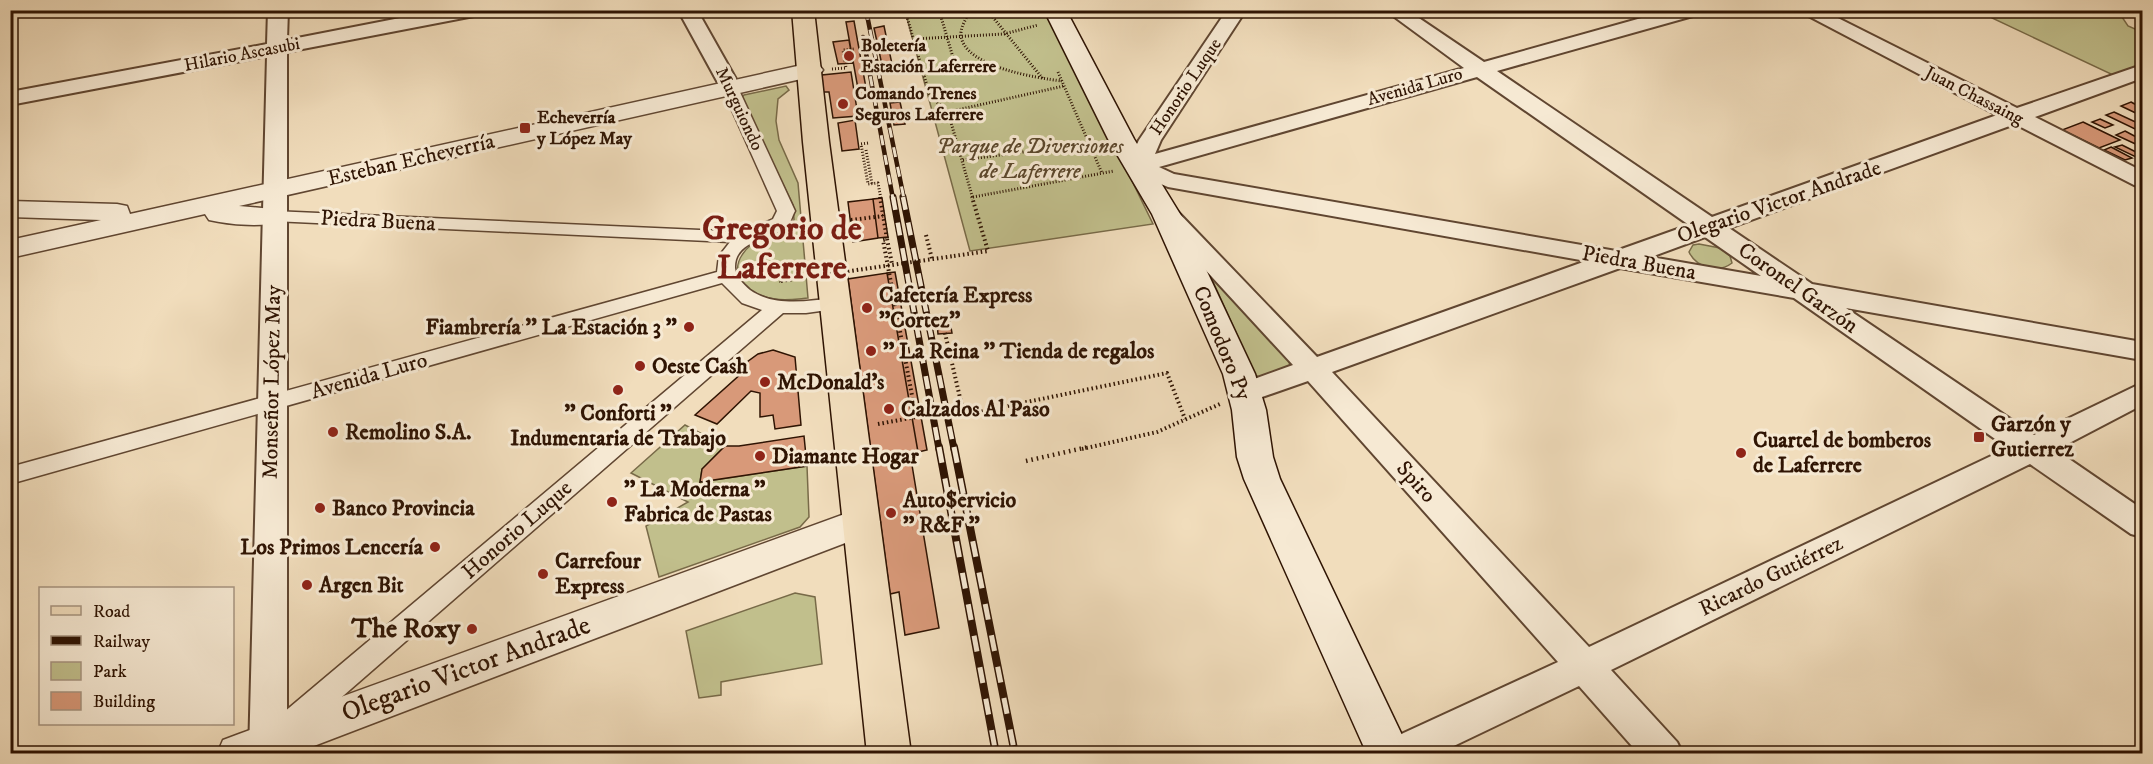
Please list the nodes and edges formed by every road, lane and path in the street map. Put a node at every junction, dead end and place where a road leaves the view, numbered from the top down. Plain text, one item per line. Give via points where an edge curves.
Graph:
1 (278, 10) edge
2 (474, 10) edge
3 (687, 10) edge
4 (803, 10) edge
5 (905, 10) edge
6 (939, 10) edge
7 (971, 10) edge
8 (987, 10) edge
9 (1237, 10) edge
10 (1394, 10) edge
11 (1693, 10) edge
12 (1806, 10) edge
13 (1051, 16) edge
14 (1006, 34) junction
15 (1042, 34) dead end
16 (961, 37) junction
17 (947, 38) junction
18 (914, 39) junction
19 (278, 48) junction
20 (855, 49) dead end
21 (1054, 63) dead end
22 (1001, 67) junction
23 (1479, 69) junction
24 (811, 70) junction
25 (957, 71) junction
26 (2142, 71) edge
27 (924, 74) junction
28 (1043, 80) junction
29 (1062, 81) junction
30 (1064, 86) junction
31 (730, 88) junction
32 (10, 99) edge
33 (948, 112) junction
34 (2017, 117) junction
35 (1121, 139) junction
36 (868, 143) dead end
37 (1089, 143) junction
38 (866, 150) dead end
39 (963, 160) junction
40 (1138, 166) junction
41 (1102, 173) junction
42 (2142, 180) edge
43 (872, 184) junction
44 (973, 197) junction
45 (273, 203) junction
46 (10, 209) edge
47 (171, 213) junction
48 (1166, 214) junction
49 (883, 216) junction
50 (826, 223) junction
51 (1710, 226) junction
52 (926, 236) dead end
53 (745, 237) junction
54 (887, 239) junction
55 (10, 249) edge
56 (932, 259) junction
57 (1615, 259) junction
58 (892, 264) junction
59 (727, 275) junction
60 (1805, 293) junction
61 (835, 304) junction
62 (779, 306) junction
63 (945, 333) dead end
64 (2142, 351) edge
65 (1312, 368) junction
66 (1245, 393) junction
67 (2142, 393) edge
68 (274, 402) junction
69 (964, 414) junction
70 (916, 417) junction
71 (1185, 419) junction
72 (849, 429) junction
73 (2033, 450) junction
74 (1026, 461) dead end
75 (10, 476) edge
76 (861, 522) junction
77 (2142, 525) edge
78 (1584, 666) junction
79 (258, 751) edge
80 (889, 753) edge
81 (1389, 753) edge
82 (1397, 753) edge
83 (1664, 753) edge

1 - 19 street, Monseñor López May
2 - 19 street, Hilario Ascasubi
3 - 31 street, Murguiondo
4 - 24 main road
5 - 18 path
6 - 17 path
7 - 16 path
8 - 14 path
9 - 40 street, Honorio Luque via 1150,140
10 - 23 street, Coronel Garzón
11 - 23 street, Avenida Luro
12 - 34 street, Juan Chassaing
13 - 14 path
13 - 15 path
13 - 35 street, Comodoro Py
14 - 16 path
14 - 28 path
16 - 17 path
16 - 22 path via 971,54
17 - 18 path
17 - 25 path
18 - 27 path
19 - 32 street, Hilario Ascasubi
19 - 45 street, Monseñor López May
20 - 24 path via 843,50 846,68
21 - 29 path
22 - 25 path
22 - 28 path
23 - 40 street, Avenida Luro
23 - 51 street, Coronel Garzón
24 - 31 street, Esteban Echeverría
24 - 50 main road
25 - 27 path
26 - 34 street, Olegario Victor Andrade
27 - 33 path via 930,96
28 - 29 path
29 - 30 path
30 - 33 path
30 - 37 path
31 - 45 street, Esteban Echeverría
31 - 53 street, Murguiondo via 786,211 785,217 773,227
33 - 39 path
34 - 42 street, Juan Chassaing
34 - 51 street, Olegario Victor Andrade
35 - 37 path
35 - 40 street, Comodoro Py
36 - 43 path via 861,144 868,184
37 - 39 path
37 - 41 path
38 - 43 path
39 - 44 path
40 - 41 path
40 - 48 street, Comodoro Py
40 - 57 street, Piedra Buena via 1168,180
41 - 44 path
43 - 49 path via 878,183
44 - 56 path, bridge via 988,251
45 - 47 street, Piedra Buena
45 - 53 street, Piedra Buena
45 - 68 street, Monseñor López May
46 - 47 street, Piedra Buena
47 - 55 street
48 - 65 street, Spiro
48 - 66 street, Comodoro Py
49 - 50 path
49 - 54 path
50 - 61 main road
51 - 57 street, Olegario Victor Andrade
51 - 60 street, Coronel Garzón
52 - 56 path
53 - 59 street via 726,262
54 - 58 path
54 - 70 path via 883,240
56 - 58 path, bridge
57 - 60 street, Piedra Buena
57 - 65 street, Olegario Victor Andrade
58 - 59 path, bridge via 781,280 761,268
59 - 62 street via 747,298
59 - 68 street, Avenida Luro
60 - 64 street, Piedra Buena
60 - 73 street, Coronel Garzón
61 - 62 street via 808,308
61 - 72 main road
62 - 79 street, Honorio Luque
63 - 69 path
65 - 66 street, Olegario Victor Andrade
65 - 78 street, Spiro
66 - 71 path
66 - 81 street, Comodoro Py via 1254,457 1262,479
67 - 73 street, Ricardo Gutiérrez
68 - 75 street, Avenida Luro
68 - 79 street, Monseñor López May
69 - 70 path
69 - 71 path via 1167,373
70 - 72 path
71 - 74 path via 1157,432
72 - 76 main road
73 - 77 street, Coronel Garzón
73 - 78 street, Ricardo Gutiérrez
76 - 79 street, Olegario Victor Andrade
76 - 80 main road
78 - 82 street, Ricardo Gutiérrez
78 - 83 street, Spiro

